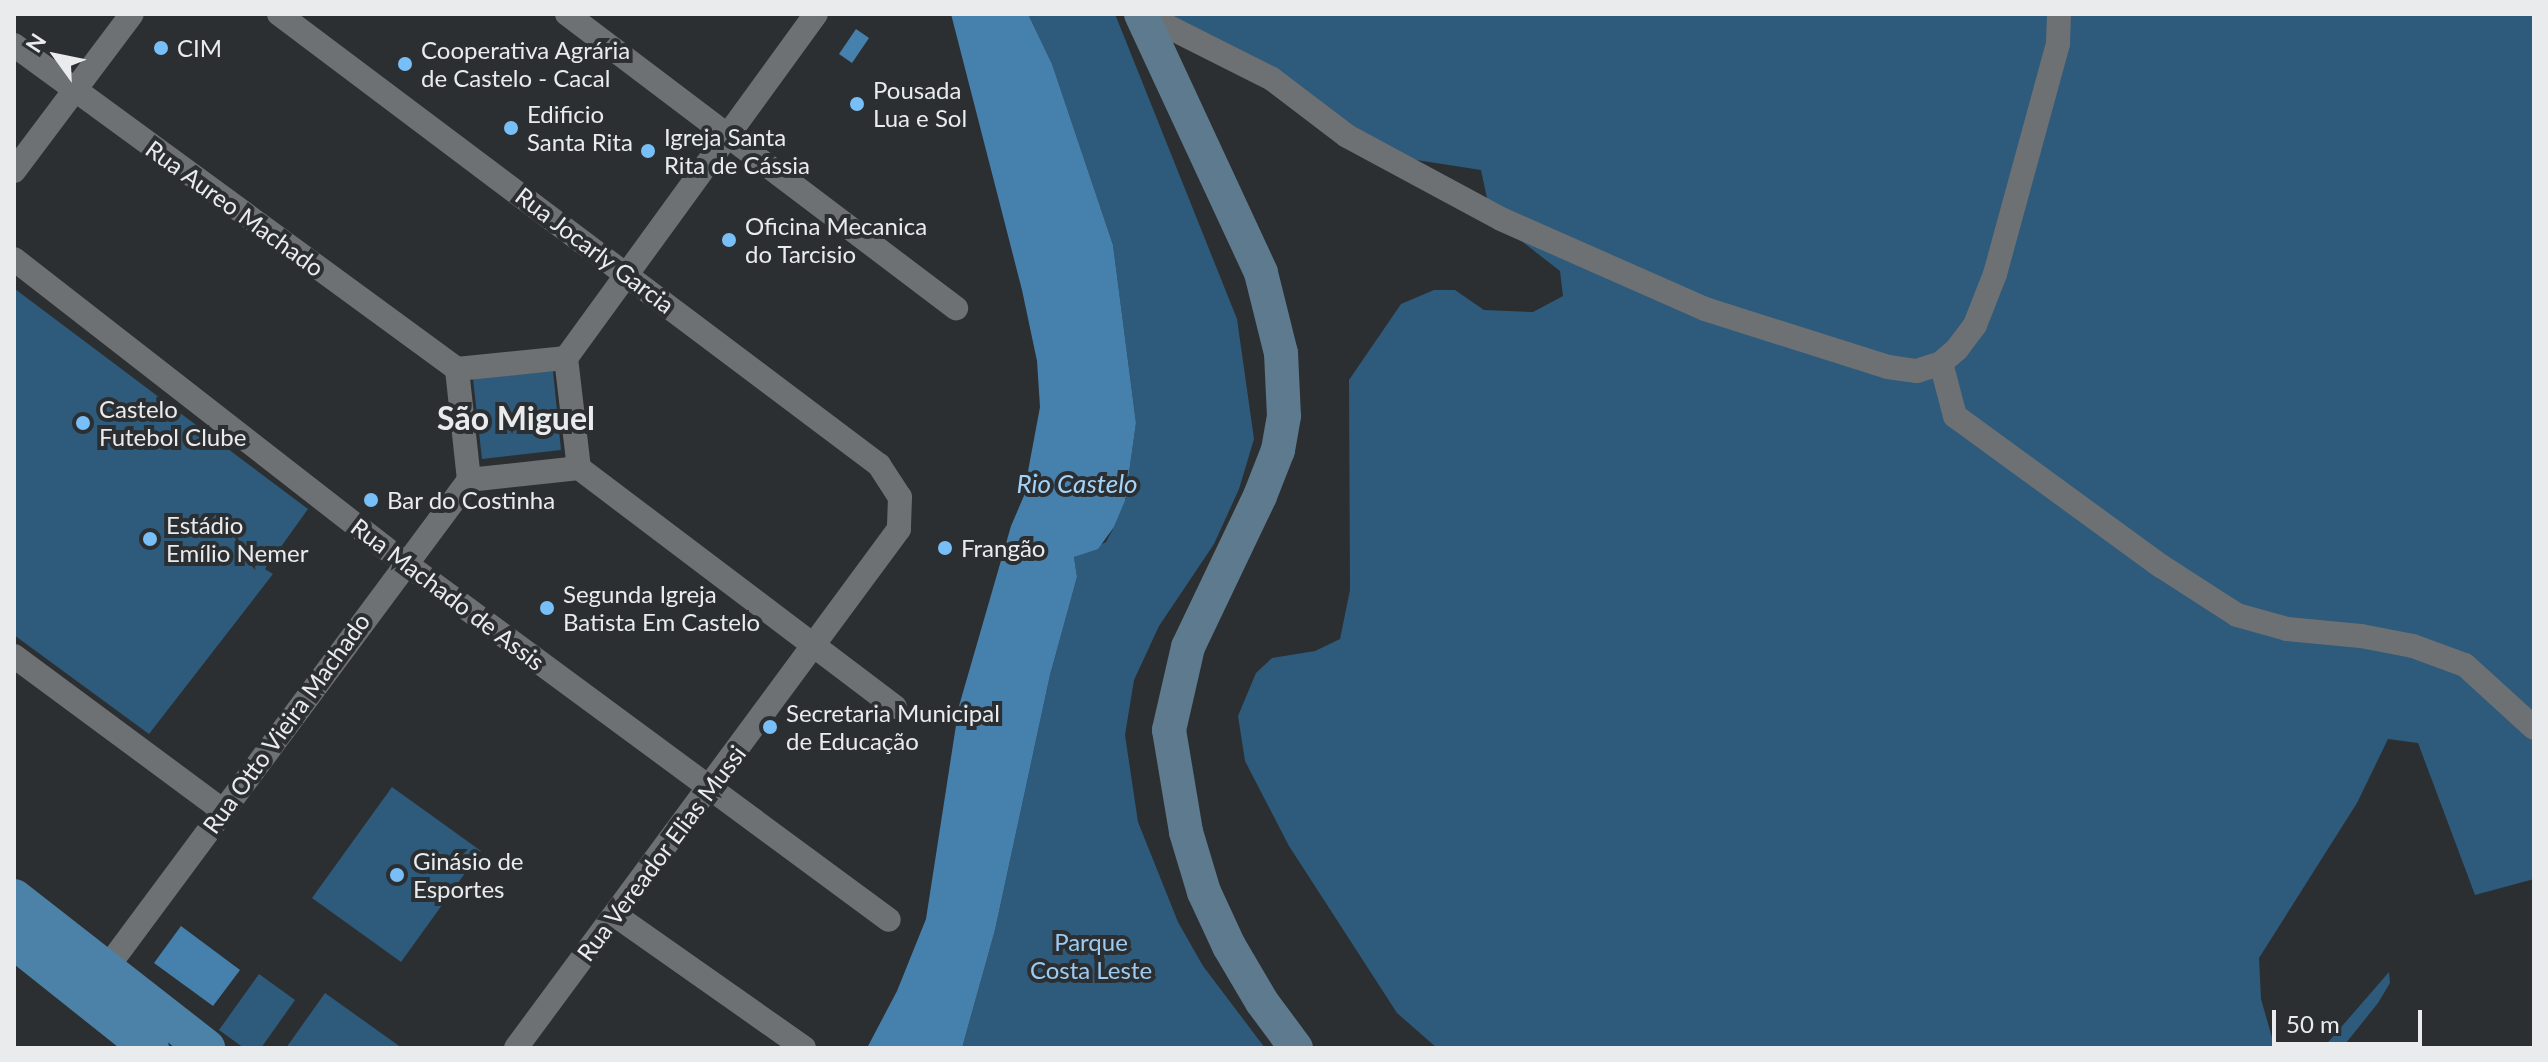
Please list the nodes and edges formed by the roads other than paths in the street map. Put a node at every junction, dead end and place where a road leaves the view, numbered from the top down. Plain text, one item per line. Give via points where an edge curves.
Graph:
1 (132, 14) edge
2 (279, 14) edge
3 (567, 14) edge
4 (816, 14) edge
5 (1142, 14) edge
6 (2059, 14) edge
7 (593, 22) edge
8 (14, 45) edge
9 (74, 91) junction
10 (729, 136) junction
11 (14, 171) edge
12 (14, 259) edge
13 (627, 273) junction
14 (956, 308) dead end
15 (566, 358) junction
16 (1941, 363) junction
17 (457, 369) junction
18 (579, 468) junction
19 (469, 480) junction
20 (900, 497) joint
21 (405, 563) junction
22 (814, 648) junction
23 (14, 656) edge
24 (895, 707) dead end
25 (2534, 728) edge
26 (708, 789) junction
27 (222, 810) junction
28 (14, 898) edge
29 (615, 915) junction
30 (889, 920) dead end
31 (17, 945) edge
32 (106, 969) junction
33 (150, 1048) edge
34 (206, 1048) edge
35 (516, 1048) edge
36 (804, 1048) edge
37 (1296, 1048) edge

1 - 9 street
2 - 13 street, Rua Jocarly Garcia
3 - 7 street
4 - 10 street
5 - 16 street via 1272,79 1347,136 1460,200 1616,272 1762,329 1888,367 1917,371
5 - 37 main road via 1261,273 1281,353 1284,416 1278,450 1188,647 1169,730 1186,832 1204,892 1262,1002
6 - 16 street via 2058,43 1995,274 1975,325
7 - 10 street
8 - 9 street, Rua Aureo Machado
9 - 11 street
9 - 17 street, Rua Aureo Machado
10 - 13 street
10 - 14 street
12 - 21 street, Rua Machado de Assis
13 - 15 street
13 - 20 street, Rua Jocarly Garcia via 879,465
15 - 17 street
15 - 18 street
16 - 25 street via 1955,416 2237,615 2287,629 2413,646 2465,665
17 - 19 street
18 - 19 street
18 - 22 street
19 - 21 street, Rua Otto Vieira Machado
20 - 22 street, Rua Vereador Elias Mussi via 899,529
21 - 26 street, Rua Machado de Assis
21 - 27 street, Rua Otto Vieira Machado
22 - 24 street
22 - 26 street, Rua Vereador Elias Mussi
23 - 27 street
26 - 29 street, Rua Vereador Elias Mussi
26 - 30 street, Rua Machado de Assis
27 - 32 street, Rua Otto Vieira Machado
28 - 32 main road
29 - 35 street, Rua Vereador Elias Mussi
29 - 36 street
31 - 33 main road
32 - 34 main road

